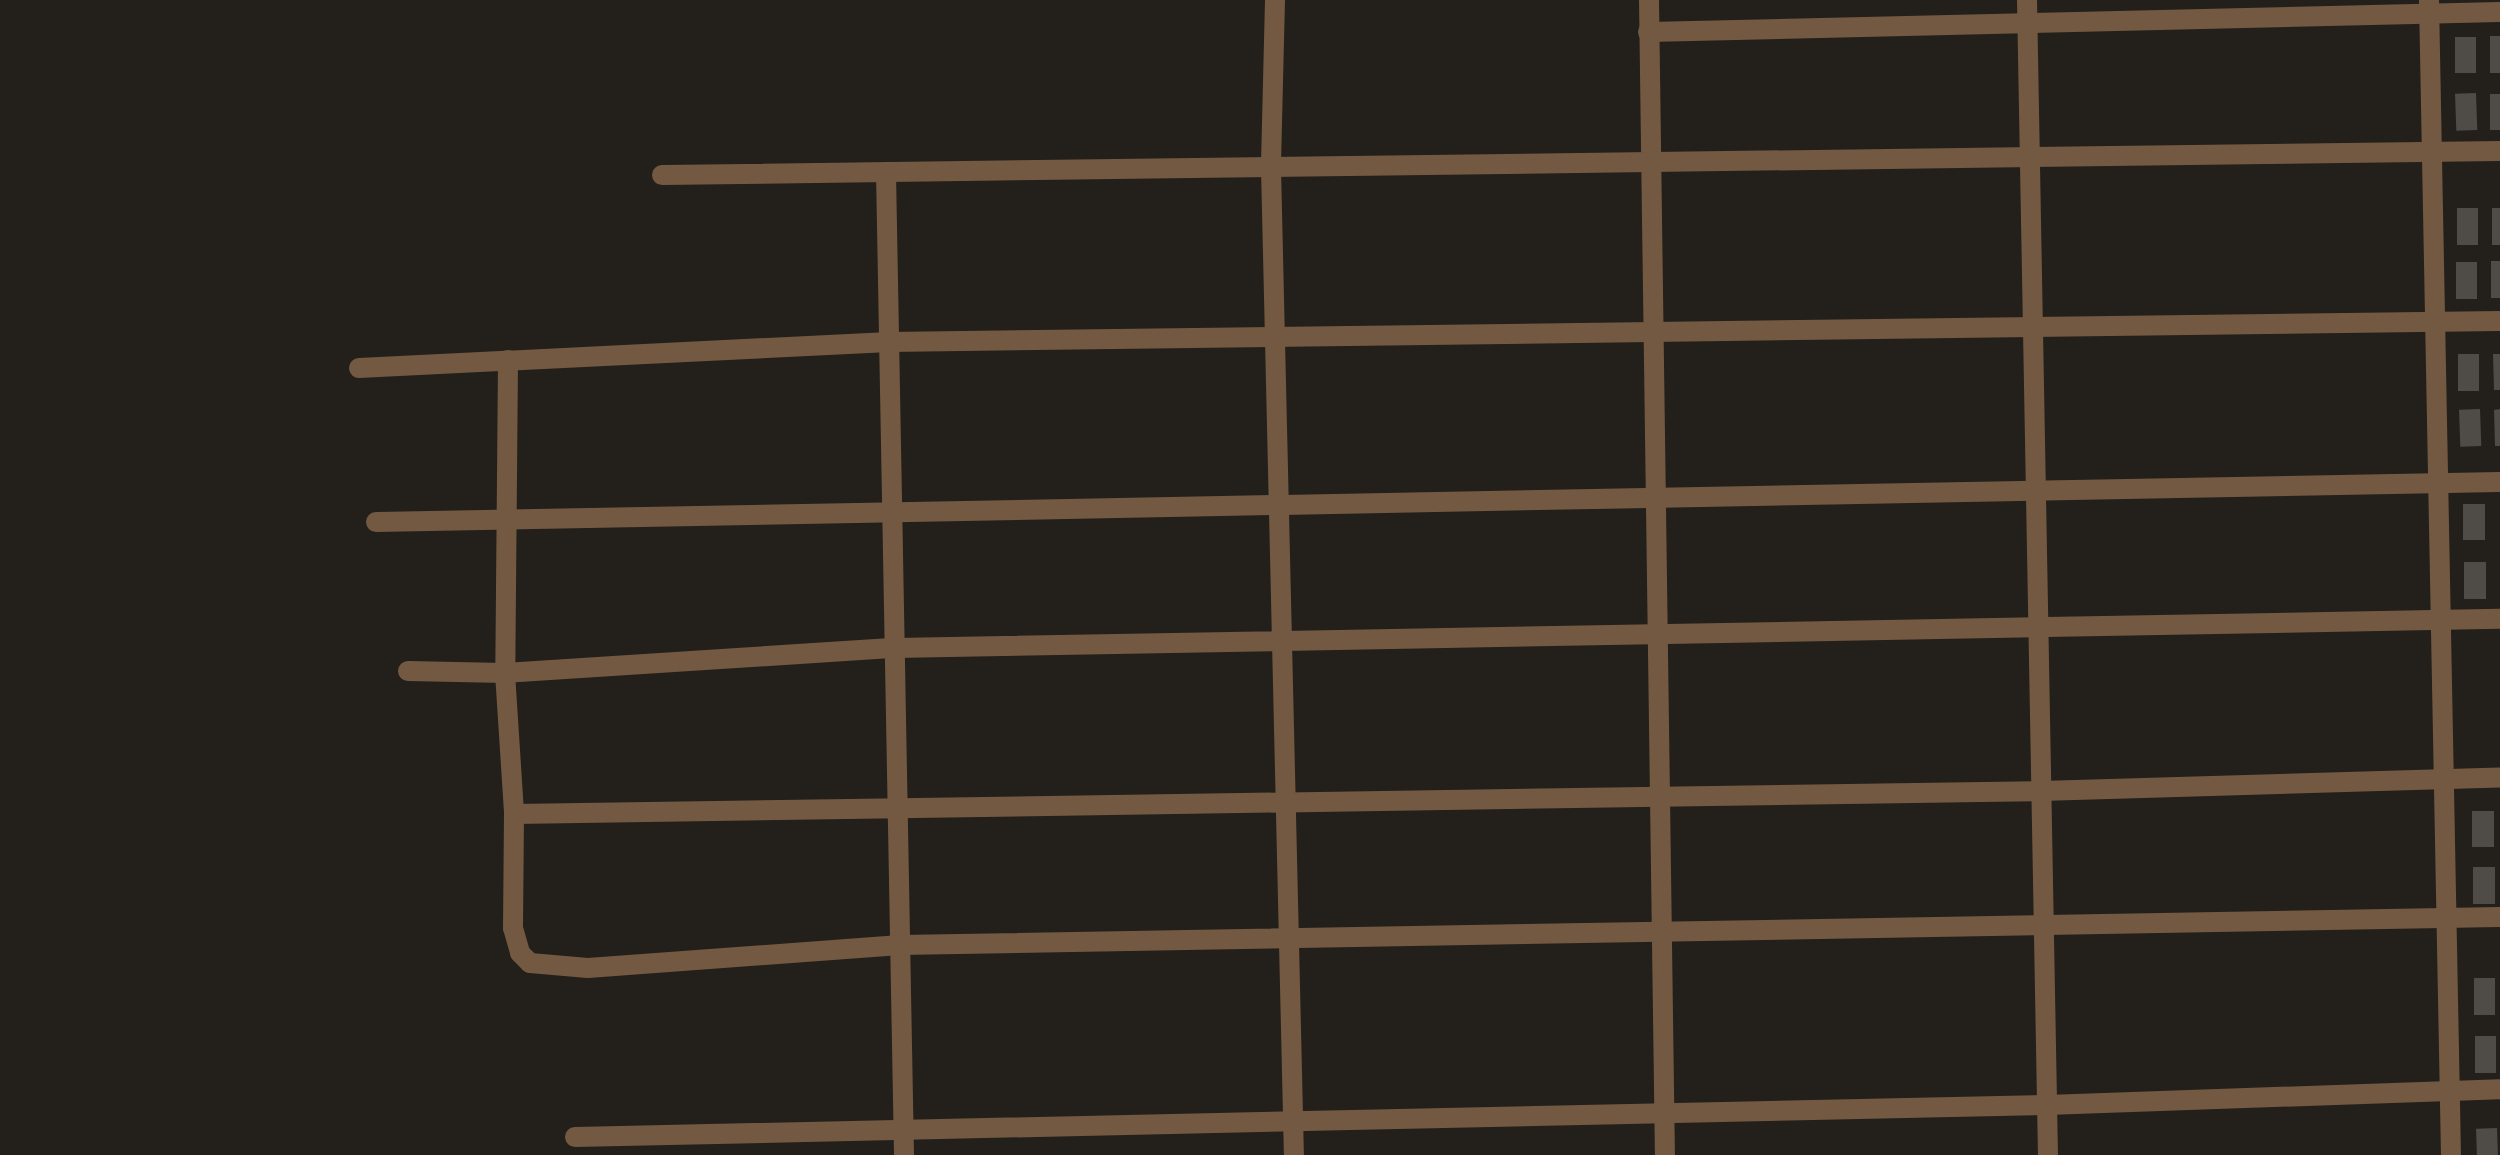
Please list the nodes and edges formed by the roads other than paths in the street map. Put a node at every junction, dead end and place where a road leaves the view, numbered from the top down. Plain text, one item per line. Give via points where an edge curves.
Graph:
1 (1275, 0) edge
2 (1649, 0) edge
3 (2027, 0) edge
4 (2429, 6) edge
5 (2500, 12) edge
6 (2028, 23) junction
7 (1648, 32) junction
8 (2500, 151) edge
9 (2429, 152) junction
10 (2029, 158) junction
11 (1651, 163) junction
12 (1271, 168) junction
13 (886, 172) junction
14 (662, 175) dead end
15 (2500, 321) edge
16 (2433, 322) junction
17 (2032, 329) junction
18 (1654, 333) junction
19 (1274, 338) junction
20 (889, 342) junction
21 (508, 360) junction
22 (359, 368) dead end
23 (2500, 482) edge
24 (2436, 483) junction
25 (2036, 487) junction
26 (1657, 500) junction
27 (1277, 507) junction
28 (892, 513) junction
29 (376, 522) dead end
30 (506, 523) junction
31 (2500, 619) edge
32 (2439, 620) junction
33 (2038, 627) junction
34 (1659, 634) junction
35 (1282, 641) junction
36 (895, 648) junction
37 (408, 671) dead end
38 (505, 673) junction
39 (2443, 777) junction
40 (2500, 777) edge
41 (2041, 791) junction
42 (1659, 797) junction
43 (1285, 801) junction
44 (898, 811) junction
45 (514, 814) junction
46 (2500, 917) edge
47 (2446, 918) junction
48 (2044, 924) junction
49 (1661, 931) junction
50 (1287, 938) junction
51 (900, 945) junction
52 (2500, 1089) edge
53 (2449, 1090) junction
54 (2047, 1105) junction
55 (1664, 1111) junction
56 (1293, 1121) junction
57 (903, 1128) junction
58 (575, 1137) dead end
59 (904, 1155) edge
60 (1294, 1155) edge
61 (1665, 1155) edge
62 (2048, 1155) edge
63 (2451, 1155) edge

1 - 12 street
2 - 7 street
3 - 6 street
4 - 5 street
4 - 6 street
4 - 9 street
6 - 7 street
6 - 10 street
7 - 11 street
8 - 9 street
9 - 10 street
9 - 16 street
10 - 11 street
10 - 17 street
11 - 12 street
11 - 18 street
12 - 13 street
12 - 19 street
13 - 14 street
13 - 20 street
15 - 16 street
16 - 17 street
16 - 24 street
17 - 18 street
17 - 25 street
18 - 19 street
18 - 26 street
19 - 20 street
19 - 27 street
20 - 21 street
20 - 28 street
21 - 22 street
21 - 30 street
23 - 24 street
24 - 25 street
24 - 32 street
25 - 26 street
25 - 33 street
26 - 27 street
26 - 34 street
27 - 28 street
27 - 35 street
28 - 30 street
28 - 36 street
29 - 30 street
30 - 38 street
31 - 32 street
32 - 33 street
32 - 39 street
33 - 34 street
33 - 41 street
34 - 35 street
34 - 42 street
35 - 36 street
35 - 43 street
36 - 38 street
36 - 44 street
37 - 38 street
38 - 45 street
39 - 40 street
39 - 41 street
39 - 47 street
41 - 42 street
41 - 48 street
42 - 43 street
42 - 49 street
43 - 44 street
43 - 50 street
44 - 45 street
44 - 51 street
45 - 51 street via 513,928 520,953 530,963 588,968
46 - 47 street
47 - 48 street
47 - 53 street
48 - 49 street
48 - 54 street
49 - 50 street
49 - 55 street
50 - 51 street
50 - 56 street
51 - 57 street
52 - 53 street
53 - 54 street
53 - 63 street
54 - 55 street
54 - 62 street
55 - 56 street
55 - 61 street
56 - 57 street
56 - 60 street
57 - 58 street
57 - 59 street

